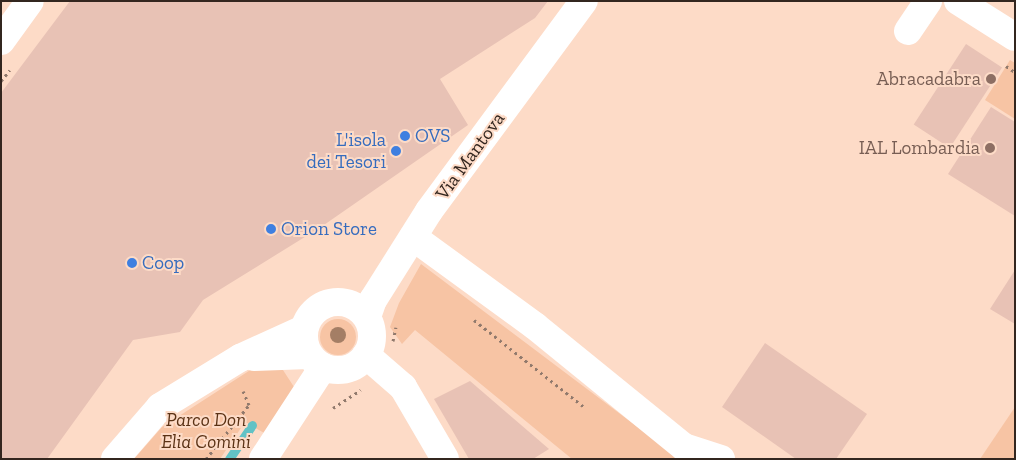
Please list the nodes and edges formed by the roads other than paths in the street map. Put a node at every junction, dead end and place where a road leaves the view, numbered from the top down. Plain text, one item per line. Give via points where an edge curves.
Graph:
1 (30, 1) edge
2 (584, 1) edge
3 (928, 1) edge
4 (958, 1) edge
5 (908, 30) dead end
6 (1015, 37) edge
7 (1, 41) edge
8 (413, 237) junction
9 (367, 317) junction
10 (312, 350) junction
11 (366, 355) junction
12 (115, 459) edge
13 (264, 459) edge
14 (445, 459) edge
15 (721, 459) edge

1 - 7 main road
2 - 8 main road, Via Mantova
3 - 5 main road
4 - 6 main road
8 - 9 main road, Via Mantova via 373,300
8 - 15 main road via 535,326 684,447
9 - 10 main road via 344,302 318,307 309,317
9 - 11 main road via 371,343
10 - 11 main road via 347,369
10 - 12 main road via 240,358 160,407
10 - 13 main road
11 - 14 main road via 403,387

